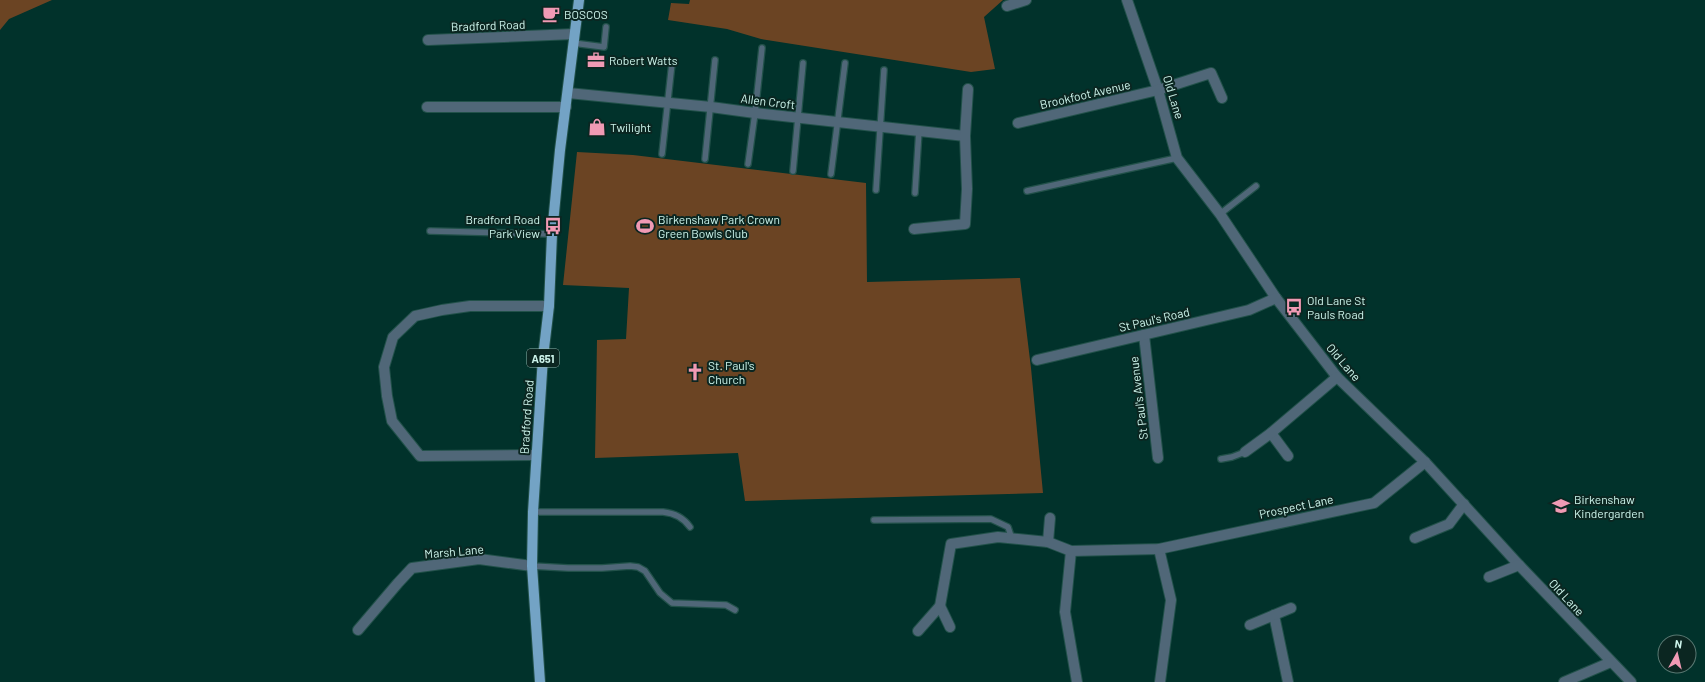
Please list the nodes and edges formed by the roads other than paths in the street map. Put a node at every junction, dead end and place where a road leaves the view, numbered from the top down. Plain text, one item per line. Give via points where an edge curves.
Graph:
1 (579, 0) edge
2 (1026, 0) edge
3 (1127, 0) edge
4 (1007, 6) dead end
5 (606, 27) dead end
6 (573, 38) junction
7 (428, 40) dead end
8 (762, 48) dead end
9 (714, 60) dead end
10 (672, 63) dead end
11 (803, 63) dead end
12 (845, 63) dead end
13 (884, 70) dead end
14 (968, 89) dead end
15 (1158, 90) junction
16 (568, 93) junction
17 (1222, 98) dead end
18 (668, 103) junction
19 (427, 107) dead end
20 (566, 107) junction
21 (711, 107) junction
22 (755, 113) junction
23 (798, 118) junction
24 (838, 122) junction
25 (1018, 123) dead end
26 (880, 126) junction
27 (919, 130) junction
28 (965, 136) junction
29 (662, 154) dead end
30 (1177, 158) junction
31 (705, 159) dead end
32 (748, 164) dead end
33 (793, 171) dead end
34 (830, 174) dead end
35 (1256, 186) dead end
36 (876, 190) dead end
37 (1027, 191) dead end
38 (915, 193) dead end
39 (1220, 214) junction
40 (914, 229) dead end
41 (430, 231) dead end
42 (552, 234) junction
43 (1276, 298) junction
44 (549, 306) junction
45 (1144, 335) junction
46 (1037, 360) dead end
47 (1337, 377) junction
48 (1271, 433) junction
49 (1245, 452) joint
50 (536, 455) junction
51 (1288, 456) dead end
52 (1158, 458) dead end
53 (1221, 458) dead end
54 (1425, 462) junction
55 (1464, 504) junction
56 (533, 512) junction
57 (1050, 518) dead end
58 (874, 520) dead end
59 (690, 527) dead end
60 (1415, 538) dead end
61 (1012, 539) junction
62 (1048, 542) junction
63 (1160, 549) junction
64 (1071, 551) junction
65 (1519, 565) junction
66 (532, 566) junction
67 (1489, 577) dead end
68 (940, 606) junction
69 (1291, 608) dead end
70 (735, 610) dead end
71 (1274, 615) junction
72 (1250, 626) dead end
73 (950, 627) dead end
74 (358, 630) dead end
75 (918, 631) dead end
76 (1611, 662) junction
77 (540, 682) edge
78 (1078, 682) edge
79 (1160, 682) edge
80 (1288, 682) edge
81 (1564, 682) edge
82 (1631, 682) edge

1 - 6 main road, Bradford Road / A651
2 - 4 street
3 - 15 street, Old Lane
5 - 6 lane via 604,47
6 - 7 street, Bradford Road
6 - 16 main road, Bradford Road / A651
8 - 22 lane
9 - 21 lane
10 - 18 lane
11 - 23 lane
12 - 24 lane
13 - 26 lane
14 - 28 street
15 - 17 street, Brookfoot Avenue via 1211,73
15 - 25 street, Brookfoot Avenue
15 - 30 street, Old Lane
16 - 18 street, Allen Croft
16 - 20 main road, Bradford Road / A651
18 - 21 street, Allen Croft
18 - 29 lane
19 - 20 street
20 - 42 main road, Bradford Road / A651
21 - 22 street, Allen Croft
21 - 31 lane
22 - 23 street, Allen Croft
22 - 32 lane
23 - 24 street, Allen Croft
23 - 33 lane
24 - 26 street, Allen Croft
24 - 34 lane
26 - 27 street, Allen Croft
26 - 36 lane
27 - 28 street, Allen Croft
27 - 38 lane
28 - 40 street via 965,224
30 - 37 lane
30 - 39 street, Old Lane
35 - 39 lane
39 - 43 street, Old Lane
41 - 42 lane
42 - 44 main road, Bradford Road / A651
43 - 45 street, St Paul's Road via 1249,310
43 - 47 street, Old Lane
44 - 50 main road, Bradford Road / A651
44 - 50 street via 470,306 415,316 394,337 384,367 392,421 420,456
45 - 46 street, St Paul's Road
45 - 52 street, St Paul's Avenue
47 - 48 street
47 - 54 street, Old Lane
48 - 49 street
48 - 51 street
49 - 53 lane
50 - 56 main road, Bradford Road / A651
54 - 55 street, Old Lane
54 - 63 street, Prospect Lane via 1374,503
55 - 60 street via 1449,524
55 - 65 street, Old Lane
56 - 59 lane via 663,512 676,515
56 - 66 main road, Bradford Road / A651
57 - 62 street
58 - 61 lane via 991,519 1008,527
61 - 62 street, Prospect Lane
61 - 68 street, Prospect Lane via 998,537 951,544
62 - 64 street, Prospect Lane
63 - 64 street, Prospect Lane
63 - 79 street via 1171,600
64 - 78 street via 1065,612
65 - 67 street
65 - 76 street, Old Lane
66 - 70 lane via 638,567 645,571 660,593 672,603 726,605
66 - 74 street, Marsh Lane via 479,559 412,568
66 - 77 main road, Bradford Road / A651
68 - 73 street
68 - 75 street
69 - 71 street
71 - 72 street
71 - 80 street
76 - 81 street
76 - 82 street, Old Lane

